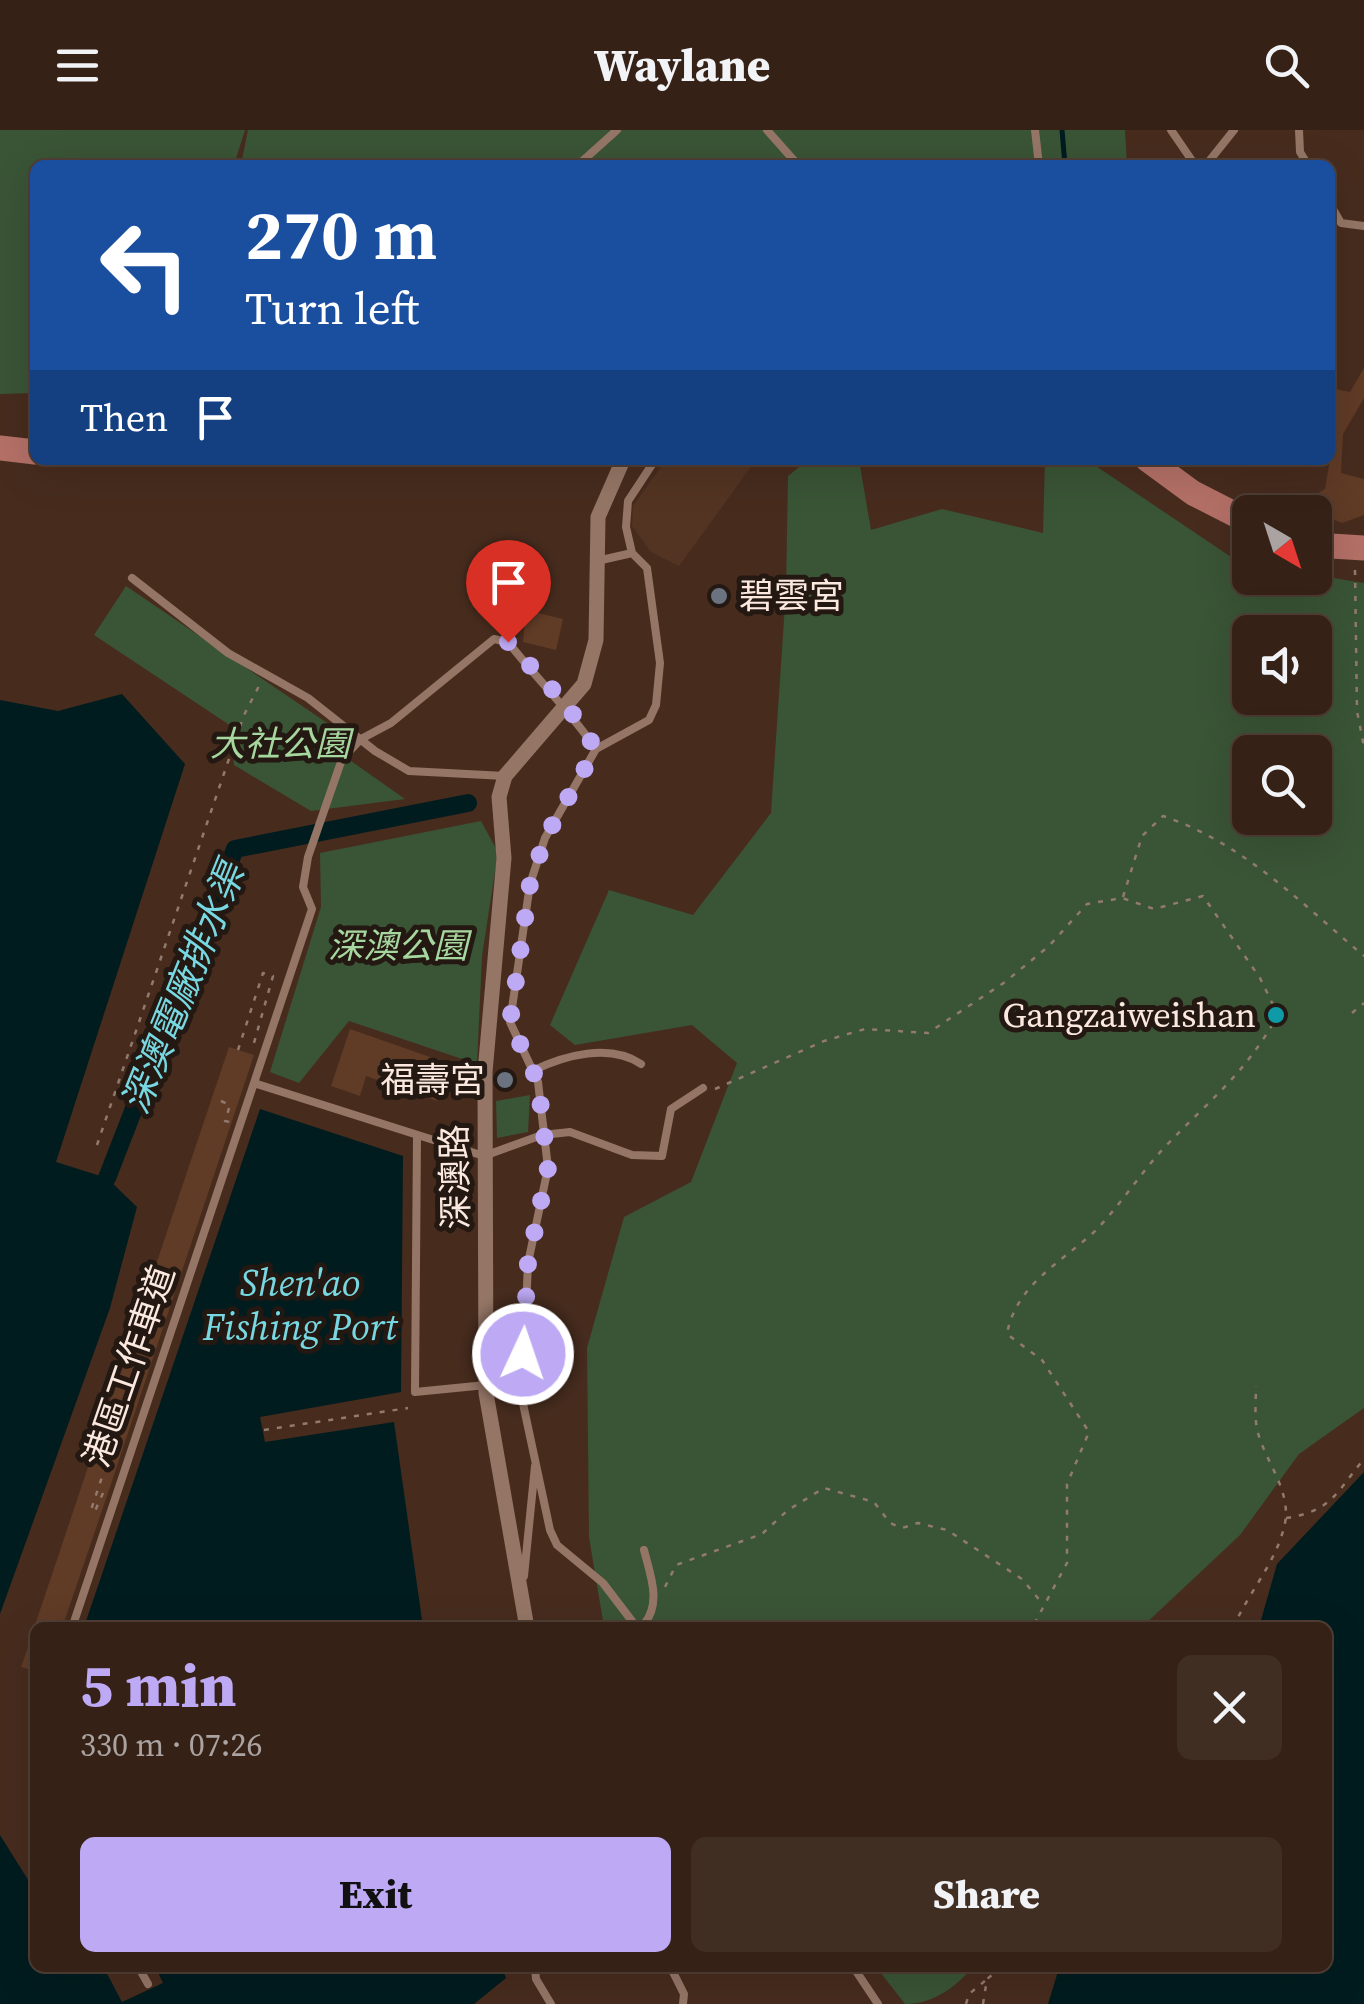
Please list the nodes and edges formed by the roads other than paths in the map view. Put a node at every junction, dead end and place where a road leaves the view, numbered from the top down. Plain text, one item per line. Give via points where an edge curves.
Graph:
1 (617, 130) edge
2 (766, 130) edge
3 (1036, 130) edge
4 (1171, 130) edge
5 (1234, 130) edge
6 (1300, 130) edge
7 (584, 160) edge
8 (793, 160) edge
9 (1039, 160) edge
10 (1192, 160) edge
11 (1210, 160) edge
12 (1305, 160) edge
13 (1335, 213) edge
14 (1364, 226) edge
15 (0, 448) edge
16 (30, 451) edge
17 (621, 465) edge
18 (652, 465) edge
19 (1155, 465) edge
20 (1232, 513) edge
21 (1332, 546) edge
22 (1359, 548) edge
23 (632, 553) junction
24 (595, 562) junction
25 (132, 578) dead end
26 (566, 704) junction
27 (361, 739) junction
28 (596, 749) junction
29 (505, 776) junction
30 (641, 1064) dead end
31 (532, 1070) junction
32 (254, 1083) junction
33 (703, 1088) road end
34 (417, 1136) junction
35 (542, 1136) junction
36 (484, 1156) junction
37 (486, 1384) junction
38 (536, 1456) junction
39 (644, 1550) dead end
40 (522, 1585) junction
41 (74, 1622) edge
42 (526, 1622) edge
43 (633, 1622) edge
44 (646, 1622) edge
45 (141, 1972) edge
46 (536, 1972) edge
47 (672, 1972) edge
48 (857, 1972) edge
49 (148, 1984) dead end
50 (551, 2004) edge
51 (683, 2004) edge
52 (878, 2004) edge

1 - 7 lane
2 - 8 lane
3 - 9 lane
4 - 10 lane
5 - 11 lane
6 - 12 lane
13 - 14 lane via 1341,223
15 - 16 main road
17 - 24 street via 598,517
18 - 23 lane via 628,501
19 - 20 main road
21 - 22 main road
23 - 24 lane
23 - 28 lane via 647,568 660,663 656,705 649,720
24 - 26 street via 596,640 584,684
25 - 27 lane via 228,654 308,698
26 - 27 lane via 508,642 494,639 390,724
26 - 28 lane
26 - 29 street
27 - 29 lane via 409,771
27 - 32 lane, 港區工作車道 via 342,759 308,857 303,887 312,909
28 - 31 lane via 545,838 530,884 510,1022
29 - 36 street, 深澳路
30 - 31 lane via 626,1054 578,1053
31 - 35 lane via 543,1106
32 - 34 lane
32 - 41 lane, 港區工作車道
33 - 35 lane via 671,1109 662,1156 632,1155 570,1132
34 - 36 lane
34 - 37 lane via 415,1392
35 - 36 lane
35 - 38 lane via 548,1168 528,1263 522,1399
36 - 37 street, 深澳路
37 - 40 street, 深澳路
38 - 40 lane
38 - 43 lane via 557,1545 603,1583
39 - 44 lane via 654,1590
40 - 42 street, 深澳路
45 - 49 lane
46 - 50 lane
47 - 51 lane
48 - 52 lane

